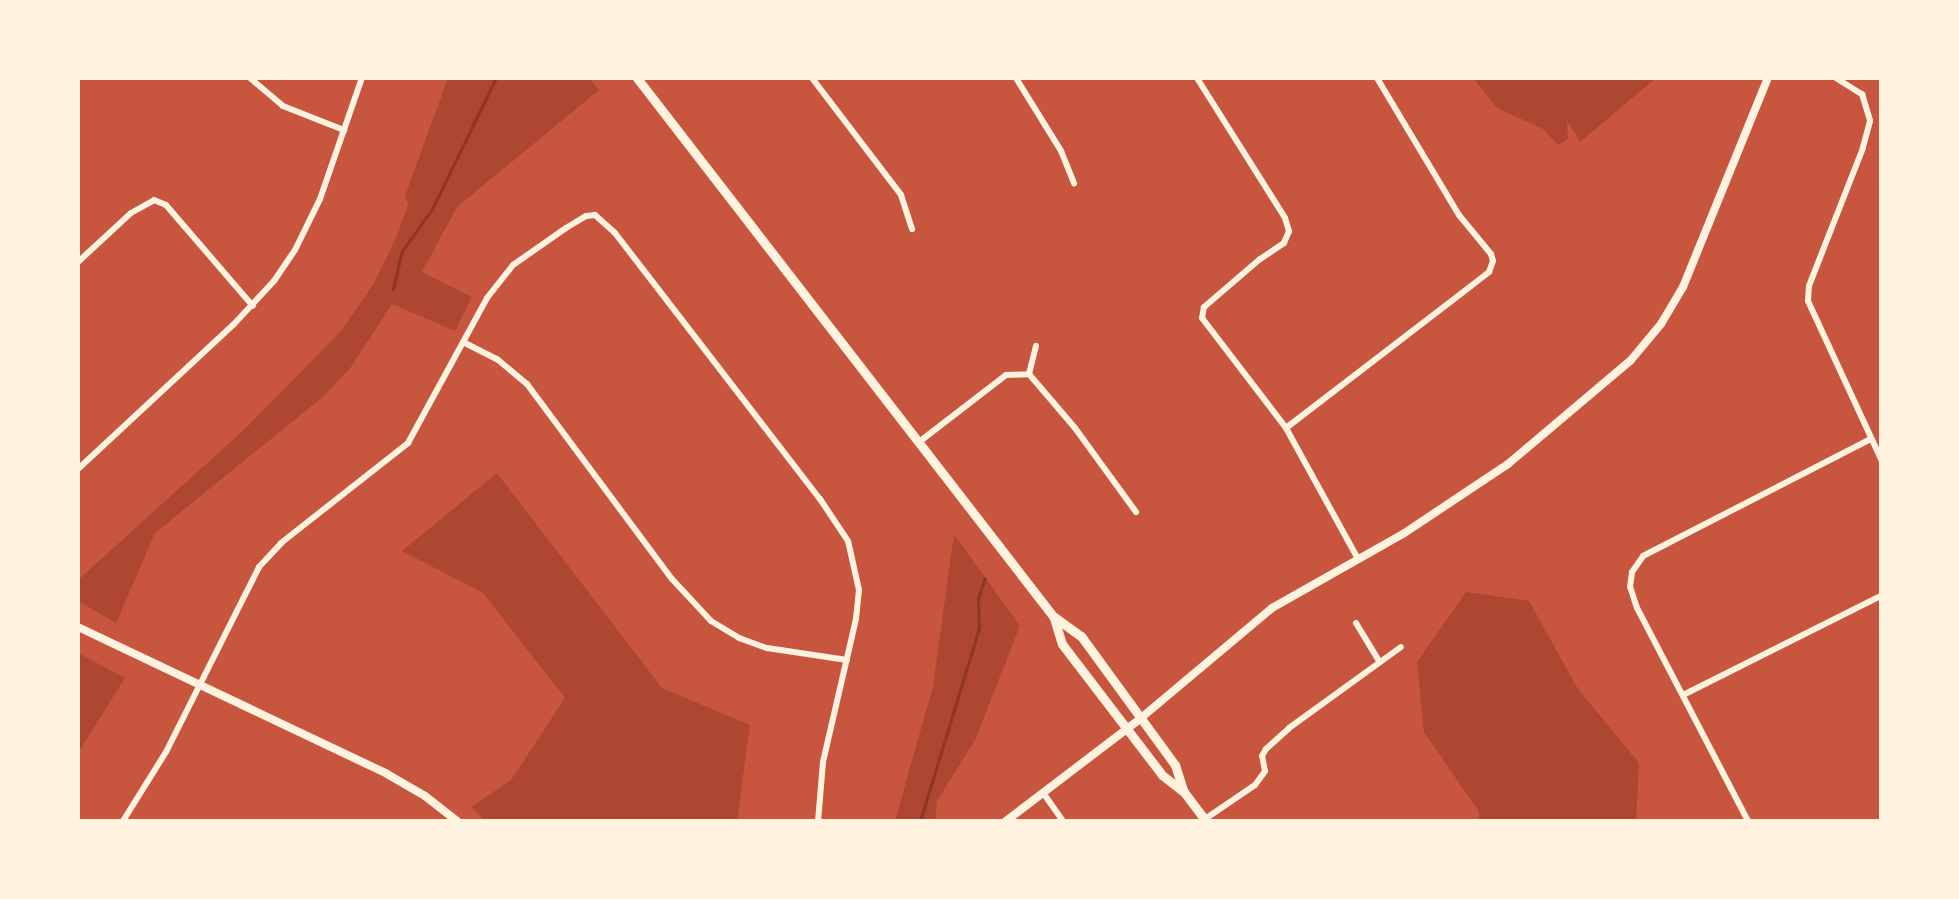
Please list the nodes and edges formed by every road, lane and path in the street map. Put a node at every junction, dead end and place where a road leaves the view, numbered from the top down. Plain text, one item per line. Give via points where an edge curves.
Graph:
1 (250, 78) edge
2 (362, 78) edge
3 (637, 78) edge
4 (812, 78) edge
5 (1016, 78) edge
6 (1197, 78) edge
7 (1377, 78) edge
8 (1768, 78) edge
9 (1836, 78) edge
10 (344, 130) junction
11 (1074, 184) dead end
12 (912, 229) dead end
13 (78, 262) edge
14 (253, 306) junction
15 (463, 342) junction
16 (1036, 346) dead end
17 (1029, 374) junction
18 (1286, 428) junction
19 (1871, 439) junction
20 (919, 442) junction
21 (1881, 459) edge
22 (78, 469) edge
23 (1136, 512) dead end
24 (1358, 559) junction
25 (1881, 596) edge
26 (1053, 616) junction
27 (1356, 623) dead end
28 (78, 627) edge
29 (1401, 647) dead end
30 (847, 660) junction
31 (1379, 661) junction
32 (200, 685) junction
33 (1683, 695) junction
34 (1141, 718) junction
35 (1128, 728) junction
36 (1184, 792) junction
37 (1044, 794) junction
38 (1206, 820) edge
39 (123, 821) edge
40 (457, 821) edge
41 (818, 821) edge
42 (1006, 821) edge
43 (1063, 821) edge
44 (1748, 821) edge

1 - 10 street via 283,106
2 - 10 street
3 - 20 main road
4 - 12 street via 901,195
5 - 11 street via 1061,151
6 - 18 street via 1289,231 1284,243 1204,307 1202,318
7 - 18 street via 1459,215 1493,261 1489,272
8 - 24 street via 1683,287 1645,344 1508,464
9 - 19 street via 1862,94 1870,121 1808,301
10 - 14 street via 305,232
13 - 14 street via 131,213 154,200 166,205
14 - 22 street
15 - 30 street via 497,359 527,384 672,579 711,621 767,648
15 - 30 street via 513,265 586,216 603,221 843,531 859,590
15 - 32 street via 408,443 281,543 259,567
16 - 17 street
17 - 20 street via 1006,375
17 - 23 street
18 - 24 street
19 - 21 street
19 - 33 street via 1643,556 1630,587
20 - 26 main road
24 - 34 street via 1272,608
25 - 33 street
26 - 34 main road via 1081,636
26 - 35 main road via 1062,644
27 - 31 street
28 - 32 street
29 - 31 street
30 - 41 street via 823,762
31 - 38 street via 1277,739 1262,756 1265,771 1255,785
32 - 39 street
32 - 40 street via 398,779
33 - 44 street
34 - 35 street
34 - 36 main road via 1175,765
35 - 36 main road via 1162,775
35 - 37 street
36 - 38 main road
37 - 42 street
37 - 43 street

